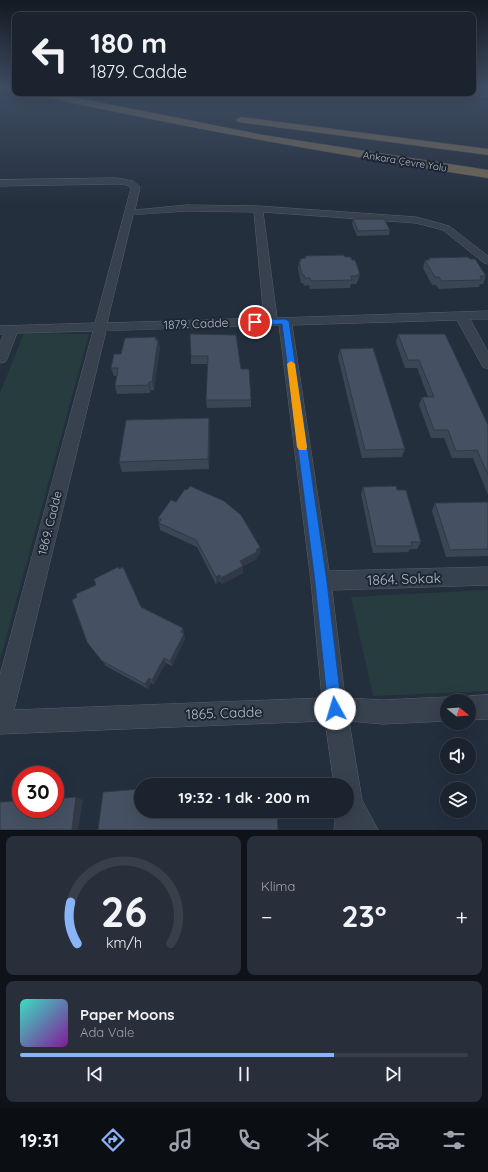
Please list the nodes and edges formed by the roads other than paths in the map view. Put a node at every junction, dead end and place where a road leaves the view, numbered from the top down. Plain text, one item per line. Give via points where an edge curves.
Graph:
1 (189, 127) edge
2 (206, 127) edge
3 (268, 127) edge
4 (285, 127) edge
5 (488, 152) edge
6 (488, 162) edge
7 (411, 173) dead end
8 (488, 174) edge
9 (0, 184) edge
10 (258, 209) junction
11 (129, 214) junction
12 (488, 261) edge
13 (461, 315) junction
14 (488, 315) edge
15 (278, 321) junction
16 (100, 327) junction
17 (6, 330) edge
18 (0, 359) edge
19 (488, 364) edge
20 (488, 576) edge
21 (321, 582) junction
22 (488, 707) edge
23 (476, 708) edge
24 (335, 709) junction
25 (440, 709) edge
26 (0, 718) edge
27 (0, 722) edge
28 (346, 778) edge
29 (354, 805) edge
30 (347, 818) edge
31 (347, 830) edge
32 (365, 830) edge

1 - 7 highway
2 - 8 highway, Ankara Çevre Yolu
3 - 6 highway, Ankara Çevre Yolu
4 - 5 highway, Ankara Çevre Yolu
9 - 11 street, 1869. Cadde via 126,182 136,187
10 - 11 street via 188,208
10 - 12 street via 427,222 446,228
10 - 15 street
11 - 16 street, 1869. Cadde
13 - 14 street, 1879. Cadde
13 - 15 street, 1879. Cadde
13 - 19 street
15 - 16 street, 1879. Cadde
15 - 21 street
16 - 17 street, 1879. Cadde
16 - 26 street, 1869. Cadde
17 - 18 street
20 - 21 street, 1864. Sokak
21 - 24 street
22 - 23 street
24 - 25 street, 1865. Cadde via 383,712
24 - 27 street, 1865. Cadde
24 - 28 street
29 - 32 street
30 - 31 street

